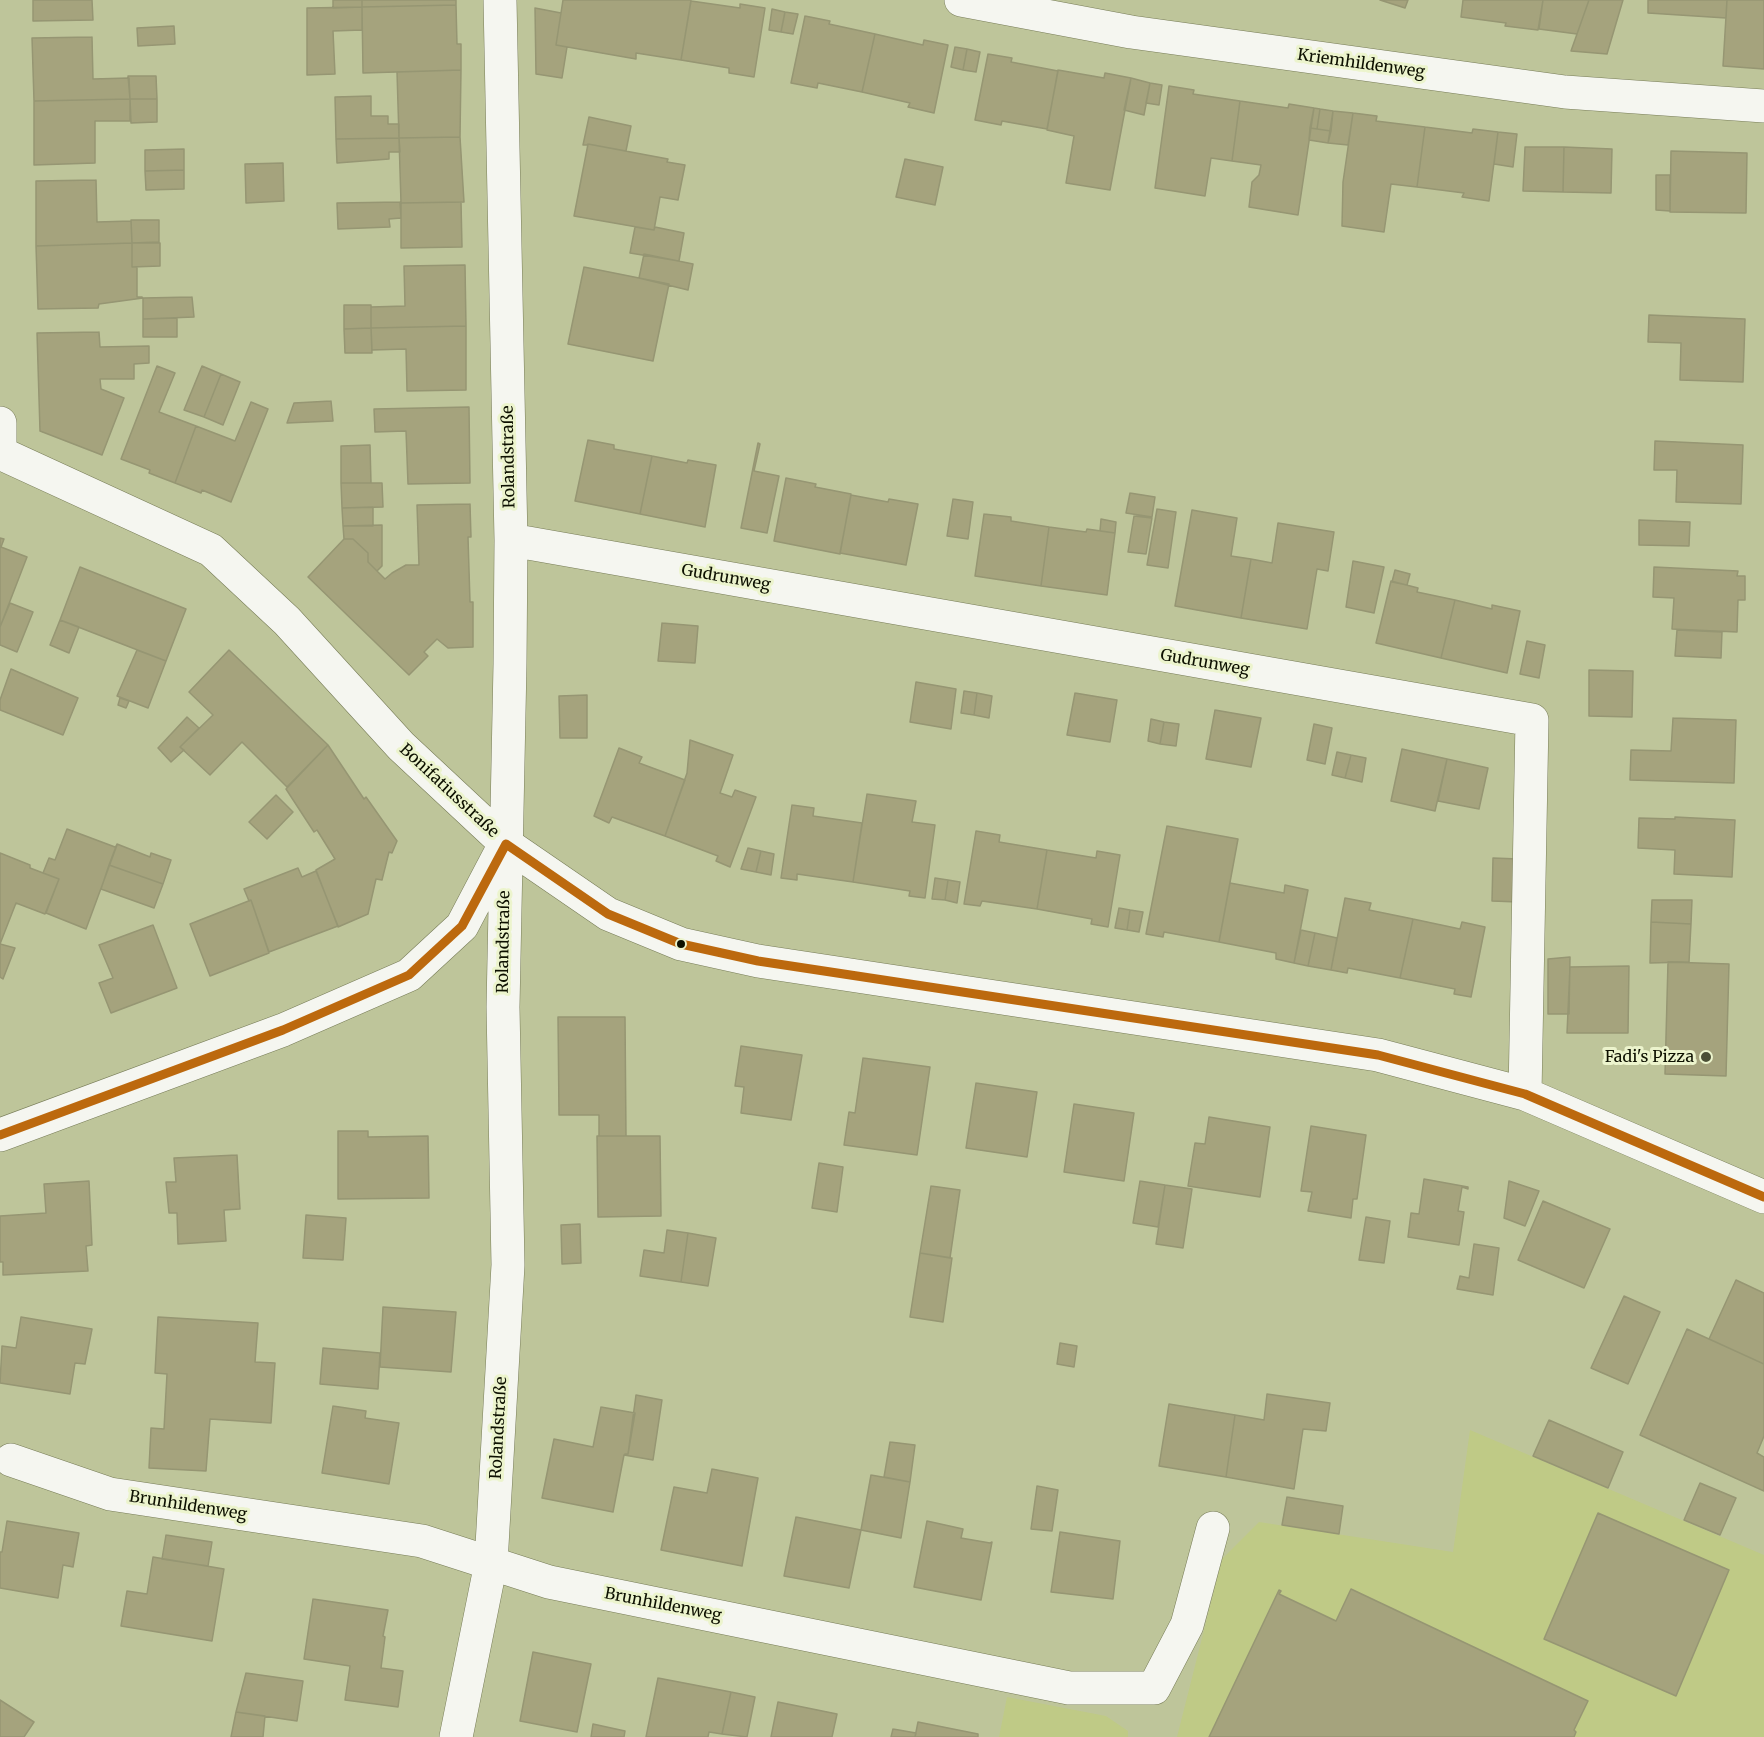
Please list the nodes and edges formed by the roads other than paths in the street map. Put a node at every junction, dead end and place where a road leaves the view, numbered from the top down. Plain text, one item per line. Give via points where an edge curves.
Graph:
1 (500, 0) edge
2 (961, 0) edge
3 (1764, 106) edge
4 (0, 423) edge
5 (0, 453) edge
6 (511, 540) junction
7 (506, 844) junction
8 (1525, 1094) junction
9 (0, 1135) edge
10 (1764, 1197) edge
11 (11, 1460) dead end
12 (1212, 1528) dead end
13 (491, 1563) junction
14 (456, 1737) edge

1 - 6 street, Rolandstraße
2 - 3 street, Kriemhildenweg via 1131,32 1565,92
4 - 5 street
5 - 7 street, Bonifatiusstraße via 211,550 287,621 401,746
6 - 7 street, Rolandstraße
6 - 8 street, Gudrunweg via 1532,720
7 - 8 street, Bonifatiusstraße via 608,914 681,944 759,961 1378,1055
7 - 9 street via 462,926 409,975 283,1030
7 - 13 street, Rolandstraße via 503,1007 508,1265
8 - 10 street, Bonifatiusstraße
11 - 13 street, Brunhildenweg via 110,1494 422,1541
12 - 13 street, Brunhildenweg via 1188,1625 1154,1688 1069,1688 549,1582
13 - 14 street, Rolandstraße

